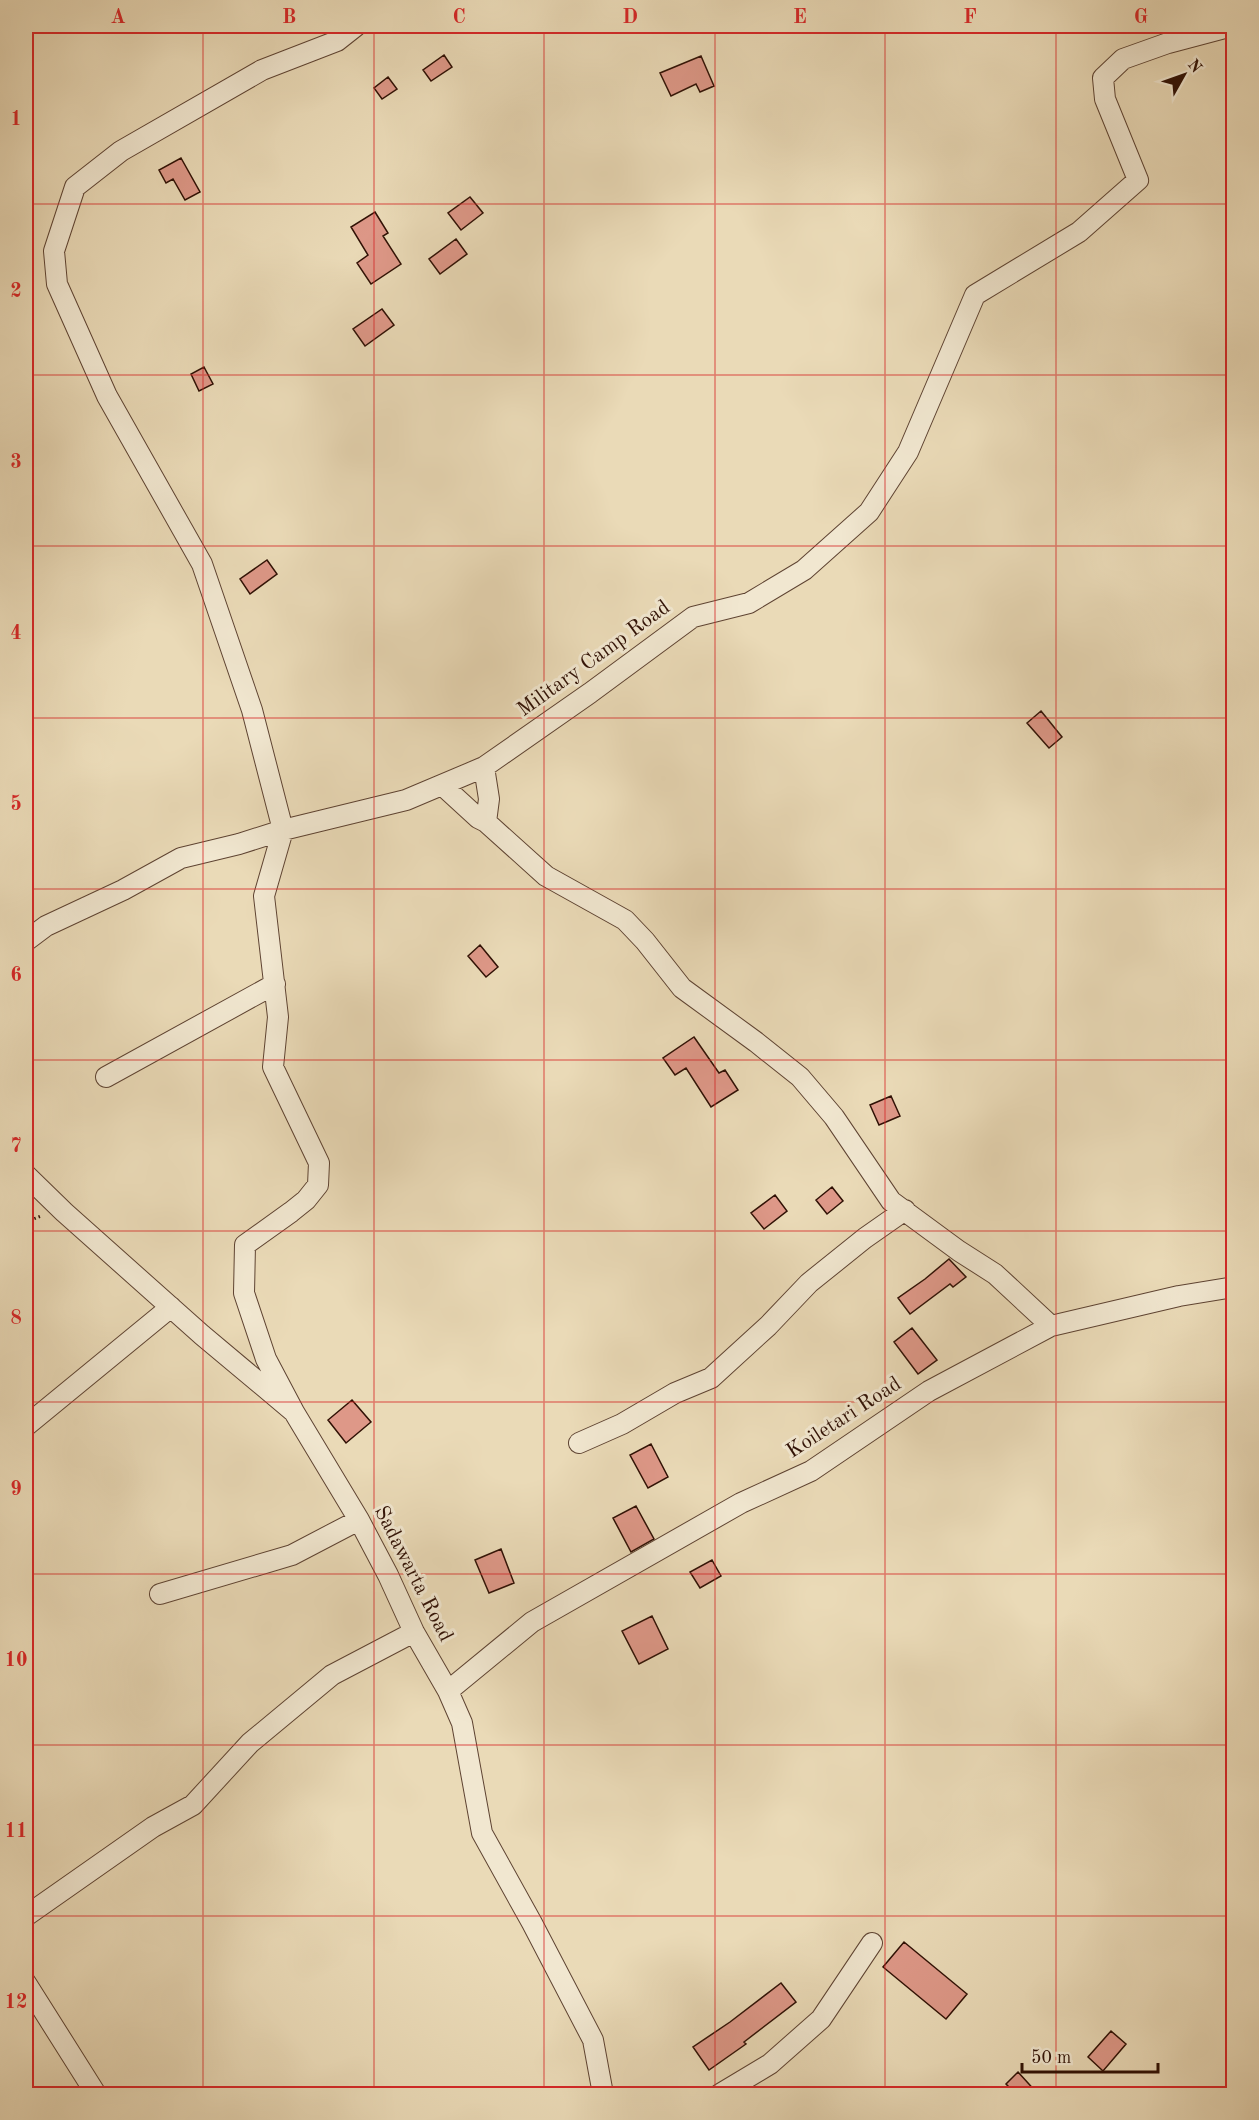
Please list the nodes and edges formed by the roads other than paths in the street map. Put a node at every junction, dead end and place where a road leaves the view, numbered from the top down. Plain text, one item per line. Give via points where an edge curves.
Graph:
1 (356, 26) edge
2 (1232, 26) edge
3 (484, 766) junction
4 (442, 785) junction
5 (486, 822) junction
6 (283, 830) junction
7 (26, 941) edge
8 (275, 984) junction
9 (106, 1077) dead end
10 (26, 1175) edge
11 (906, 1210) junction
12 (1233, 1287) edge
13 (171, 1307) junction
14 (1051, 1326) junction
15 (294, 1412) junction
16 (26, 1426) edge
17 (579, 1443) dead end
18 (359, 1521) junction
19 (160, 1594) dead end
20 (414, 1632) junction
21 (448, 1691) junction
22 (26, 1916) edge
23 (872, 1943) dead end
24 (26, 1983) edge
25 (96, 2094) edge
26 (603, 2094) edge
27 (720, 2094) edge

1 - 6 street via 337,41 262,70 121,151 75,187 54,251 57,284 107,396 202,564 252,710
2 - 3 street, Military Camp Road via 1123,59 1103,78 1105,99 1138,180 1079,232 975,296 908,452 869,512 804,570 749,603 693,618
3 - 4 street, Military Camp Road
3 - 5 street via 489,799
4 - 5 street
4 - 6 street, Military Camp Road via 406,800
5 - 11 street via 546,876 625,920 682,988 801,1077 834,1117 891,1201
6 - 7 street, Military Camp Road via 181,858 46,926
6 - 8 street via 264,896
8 - 9 street
8 - 15 street via 278,1017 273,1067 320,1163 318,1185 298,1206 245,1245 244,1293 266,1359
10 - 13 street, Sadawarta Road
11 - 14 street via 995,1274
11 - 17 street via 809,1283 711,1378
12 - 14 street, Koiletari Road
13 - 15 street, Sadawarta Road
13 - 16 street
14 - 21 street, Koiletari Road via 929,1391 811,1471 741,1503 532,1622
15 - 18 street, Sadawarta Road
18 - 19 street via 292,1555
18 - 20 street, Sadawarta Road
20 - 21 street, Sadawarta Road
20 - 22 street via 332,1675 250,1743 193,1805 153,1827
21 - 26 street, Sadawarta Road via 462,1723 482,1833 593,2040
23 - 27 street via 821,2019 770,2064
24 - 25 street

